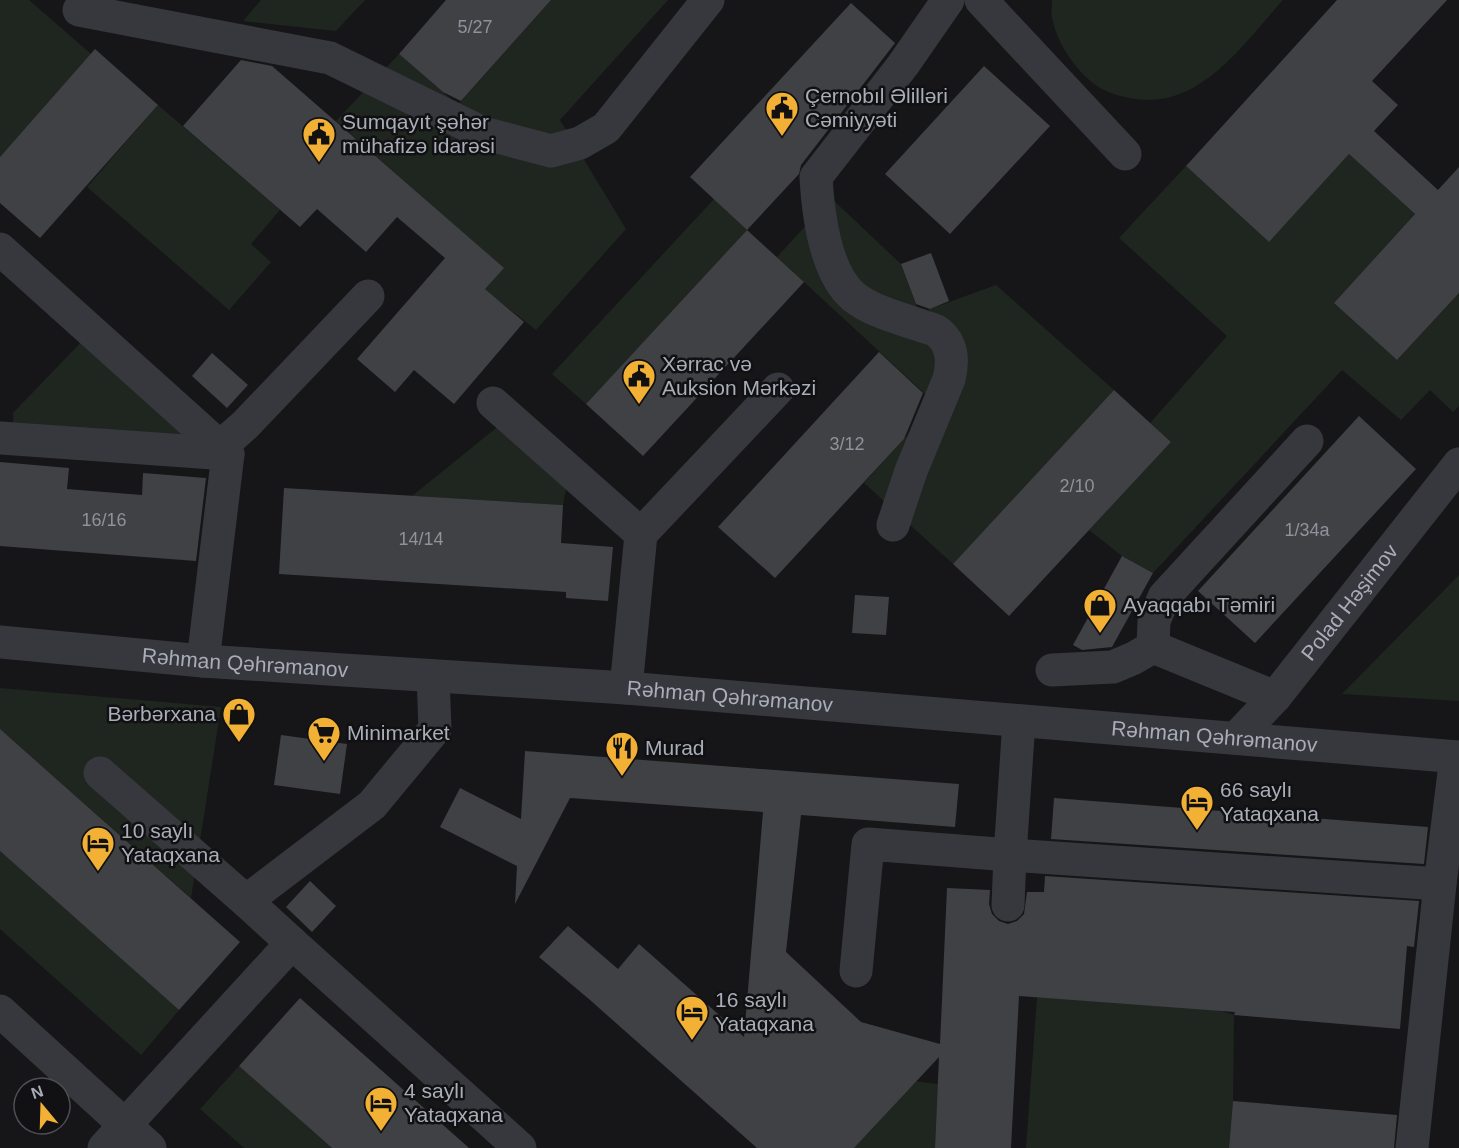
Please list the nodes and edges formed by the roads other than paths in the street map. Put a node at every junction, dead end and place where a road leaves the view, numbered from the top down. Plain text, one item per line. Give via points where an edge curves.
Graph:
1 (708, 0) edge
2 (948, 0) edge
3 (981, 0) edge
4 (78, 3) edge
5 (1125, 154) dead end
6 (0, 249) edge
7 (368, 296) dead end
8 (778, 389) dead end
9 (493, 403) dead end
10 (0, 438) edge
11 (1306, 441) dead end
12 (224, 451) junction
13 (1459, 464) edge
14 (893, 525) dead end
15 (641, 534) junction
16 (0, 642) edge
17 (1153, 647) junction
18 (203, 661) junction
19 (1052, 670) dead end
20 (433, 676) junction
21 (626, 688) junction
22 (1275, 697) junction
23 (1019, 721) junction
24 (1236, 738) junction
25 (1458, 757) edge
26 (100, 773) dead end
27 (1010, 855) junction
28 (1440, 884) junction
29 (246, 901) junction
30 (1008, 905) dead end
31 (292, 943) junction
32 (856, 971) dead end
33 (0, 1011) edge
34 (115, 1137) edge
35 (150, 1148) edge
36 (520, 1148) edge
37 (1412, 1148) edge

1 - 4 street via 606,128 580,143 551,151 483,133 330,58
2 - 14 street via 816,177 820,226 839,279 872,308 938,332 953,364
3 - 5 street
6 - 12 street
7 - 12 street
8 - 15 street
9 - 15 street
10 - 12 street
11 - 17 street via 1164,597 1154,621
12 - 18 street
13 - 22 street, Polad Həşimov
15 - 21 street
16 - 18 street, Rəhman Qəhrəmanov
17 - 19 street via 1113,667
17 - 22 street
18 - 20 street, Rəhman Qəhrəmanov
20 - 21 street, Rəhman Qəhrəmanov
20 - 29 street via 435,729 372,806
21 - 23 street, Rəhman Qəhrəmanov
22 - 24 street, Polad Həşimov
23 - 24 street, Rəhman Qəhrəmanov
23 - 27 street
24 - 25 street, Rəhman Qəhrəmanov
25 - 28 street
26 - 29 street
27 - 28 street
27 - 30 street
27 - 32 street via 868,844
28 - 37 street
29 - 31 street
31 - 34 street
31 - 36 street
33 - 34 street
34 - 35 street

